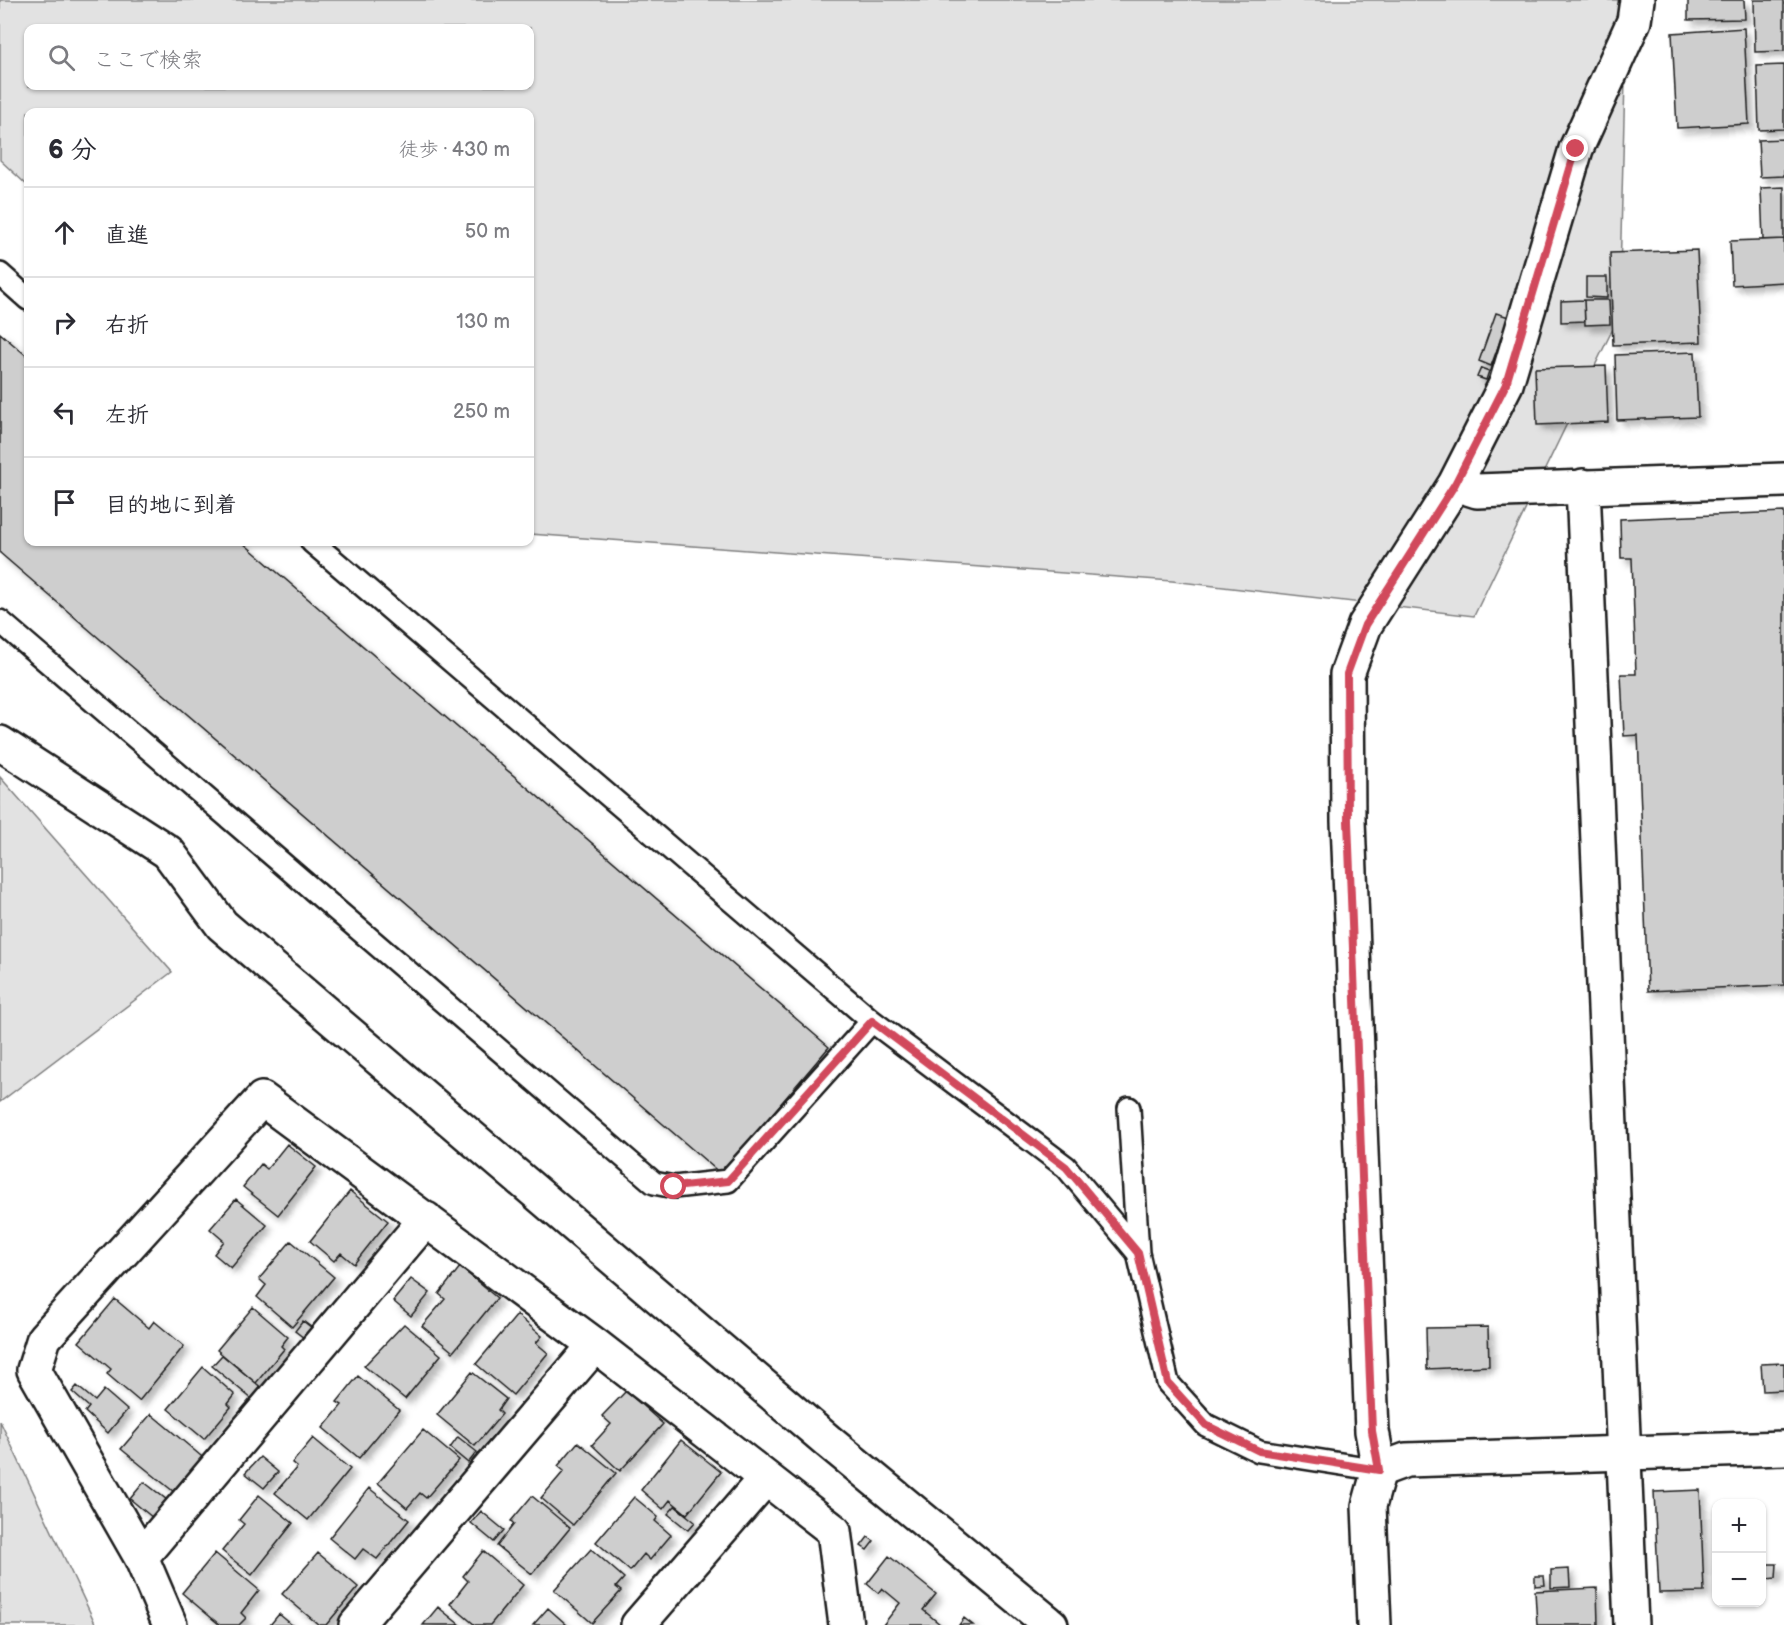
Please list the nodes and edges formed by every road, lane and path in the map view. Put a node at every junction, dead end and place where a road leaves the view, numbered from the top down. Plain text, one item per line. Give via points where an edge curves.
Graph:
1 (1637, 0) edge
2 (0, 274) edge
3 (24, 295) edge
4 (1784, 480) edge
5 (1455, 484) junction
6 (1583, 486) junction
7 (317, 546) edge
8 (0, 621) edge
9 (0, 743) edge
10 (872, 1021) junction
11 (1129, 1108) dead end
12 (426, 1219) junction
13 (1138, 1253) junction
14 (595, 1345) junction
15 (1784, 1448) edge
16 (1626, 1455) junction
17 (1379, 1470) junction
18 (764, 1479) junction
19 (141, 1557) junction
20 (170, 1625) edge
21 (356, 1625) edge
22 (638, 1625) edge
23 (846, 1625) edge
24 (1051, 1625) edge
25 (1374, 1625) edge
26 (1631, 1625) edge

1 - 5 street via 1634,21 1576,149 1506,384
2 - 3 lane
4 - 6 street
5 - 6 street via 1477,491
5 - 17 street via 1365,625 1347,674 1348,821 1372,1431
6 - 16 street
7 - 10 lane
8 - 10 lane via 654,1183 674,1187 728,1181
9 - 24 street via 168,852 222,925 820,1434
10 - 13 lane via 1066,1167
11 - 13 lane
12 - 14 street
12 - 19 street
12 - 19 street via 262,1099 44,1338 34,1370
13 - 17 lane via 1168,1383 1206,1425 1259,1451
14 - 18 street
14 - 21 street
15 - 16 street
16 - 17 street via 1406,1460
16 - 26 street
17 - 25 street via 1369,1506
18 - 22 street
18 - 23 street via 834,1531
19 - 20 street

